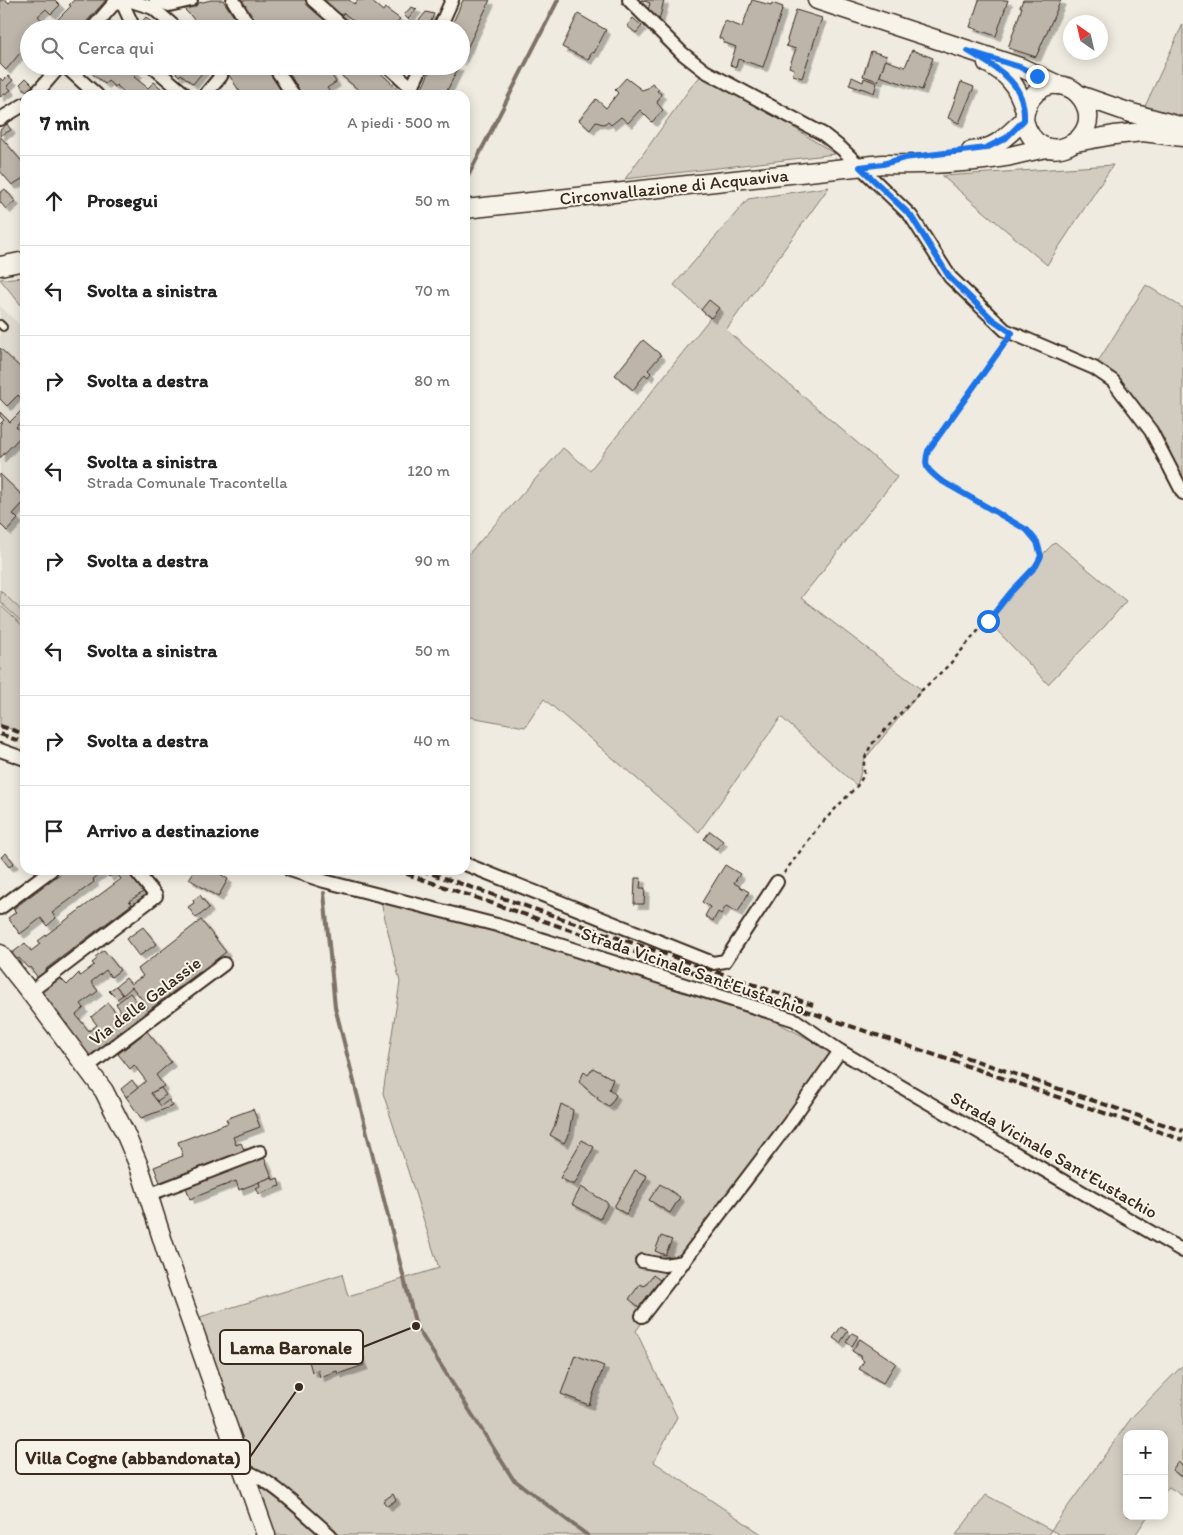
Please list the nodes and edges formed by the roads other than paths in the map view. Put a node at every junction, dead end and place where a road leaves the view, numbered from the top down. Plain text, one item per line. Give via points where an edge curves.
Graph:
1 (119, 0) edge
2 (128, 0) edge
3 (156, 0) edge
4 (192, 0) edge
5 (233, 0) edge
6 (313, 0) edge
7 (452, 0) edge
8 (629, 0) edge
9 (817, 0) edge
10 (100, 20) edge
11 (129, 20) edge
12 (166, 20) edge
13 (245, 20) edge
14 (336, 20) edge
15 (443, 20) edge
16 (968, 51) junction
17 (52, 75) edge
18 (75, 75) edge
19 (163, 75) edge
20 (220, 75) edge
21 (280, 75) edge
22 (396, 75) edge
23 (418, 75) edge
24 (1058, 85) junction
25 (39, 90) edge
26 (92, 90) edge
27 (180, 90) edge
28 (209, 90) edge
29 (289, 90) edge
30 (409, 90) edge
31 (410, 90) edge
32 (1079, 95) junction
33 (20, 107) edge
34 (1024, 115) junction
35 (0, 119) edge
36 (1183, 127) edge
37 (1183, 137) edge
38 (1076, 142) junction
39 (1047, 148) junction
40 (883, 164) junction
41 (860, 167) junction
42 (470, 209) edge
43 (20, 262) edge
44 (0, 266) edge
45 (1183, 493) edge
46 (0, 750) edge
47 (20, 757) edge
48 (470, 866) edge
49 (44, 875) edge
50 (139, 875) edge
51 (307, 875) edge
52 (777, 882) road end
53 (0, 908) edge
54 (0, 954) edge
55 (224, 964) dead end
56 (30, 992) junction
57 (840, 1051) junction
58 (87, 1067) junction
59 (260, 1152) dead end
60 (148, 1195) junction
61 (1183, 1251) edge
62 (642, 1261) dead end
63 (684, 1262) junction
64 (642, 1316) dead end
65 (244, 1472) junction
66 (266, 1535) edge
67 (330, 1535) edge

1 - 10 street
1 - 11 street
2 - 12 street via 152,8
3 - 4 street via 168,5
5 - 13 street
6 - 14 street
7 - 15 street
8 - 41 street via 682,53 705,71 823,134
9 - 16 main road
16 - 24 main road via 1020,67
16 - 34 main road via 1010,79 1017,89
17 - 25 street
18 - 26 street
19 - 27 street
20 - 28 street
21 - 29 street
22 - 30 street
23 - 31 street
24 - 32 main road
24 - 34 main road via 1034,94
32 - 36 main road
32 - 38 main road via 1088,114 1083,134
33 - 35 street
34 - 39 main road via 1031,138
34 - 40 main road via 1006,138 986,148 904,158
37 - 38 main road via 1143,132
38 - 39 main road via 1067,147
39 - 40 main road via 1006,157 958,162
40 - 41 main road, Circonvallazione di Acquaviva
41 - 42 main road, Circonvallazione di Acquaviva
41 - 45 street via 911,216 950,278 992,319 1012,333 1094,368 1113,381 1151,431
43 - 44 main road
46 - 47 street
48 - 52 street via 713,963 725,961
49 - 53 street
50 - 56 street via 156,896
51 - 57 street, Strada Vicinale Sant'Eustachio via 497,925 795,1020
54 - 56 main road
55 - 58 street, Via delle Galassie
56 - 58 main road
57 - 61 street, Strada Vicinale Sant'Eustachio
57 - 63 street
58 - 60 main road via 114,1109
59 - 60 street
60 - 65 main road
62 - 63 street via 664,1265
63 - 64 street
65 - 66 main road
65 - 67 street via 266,1482

